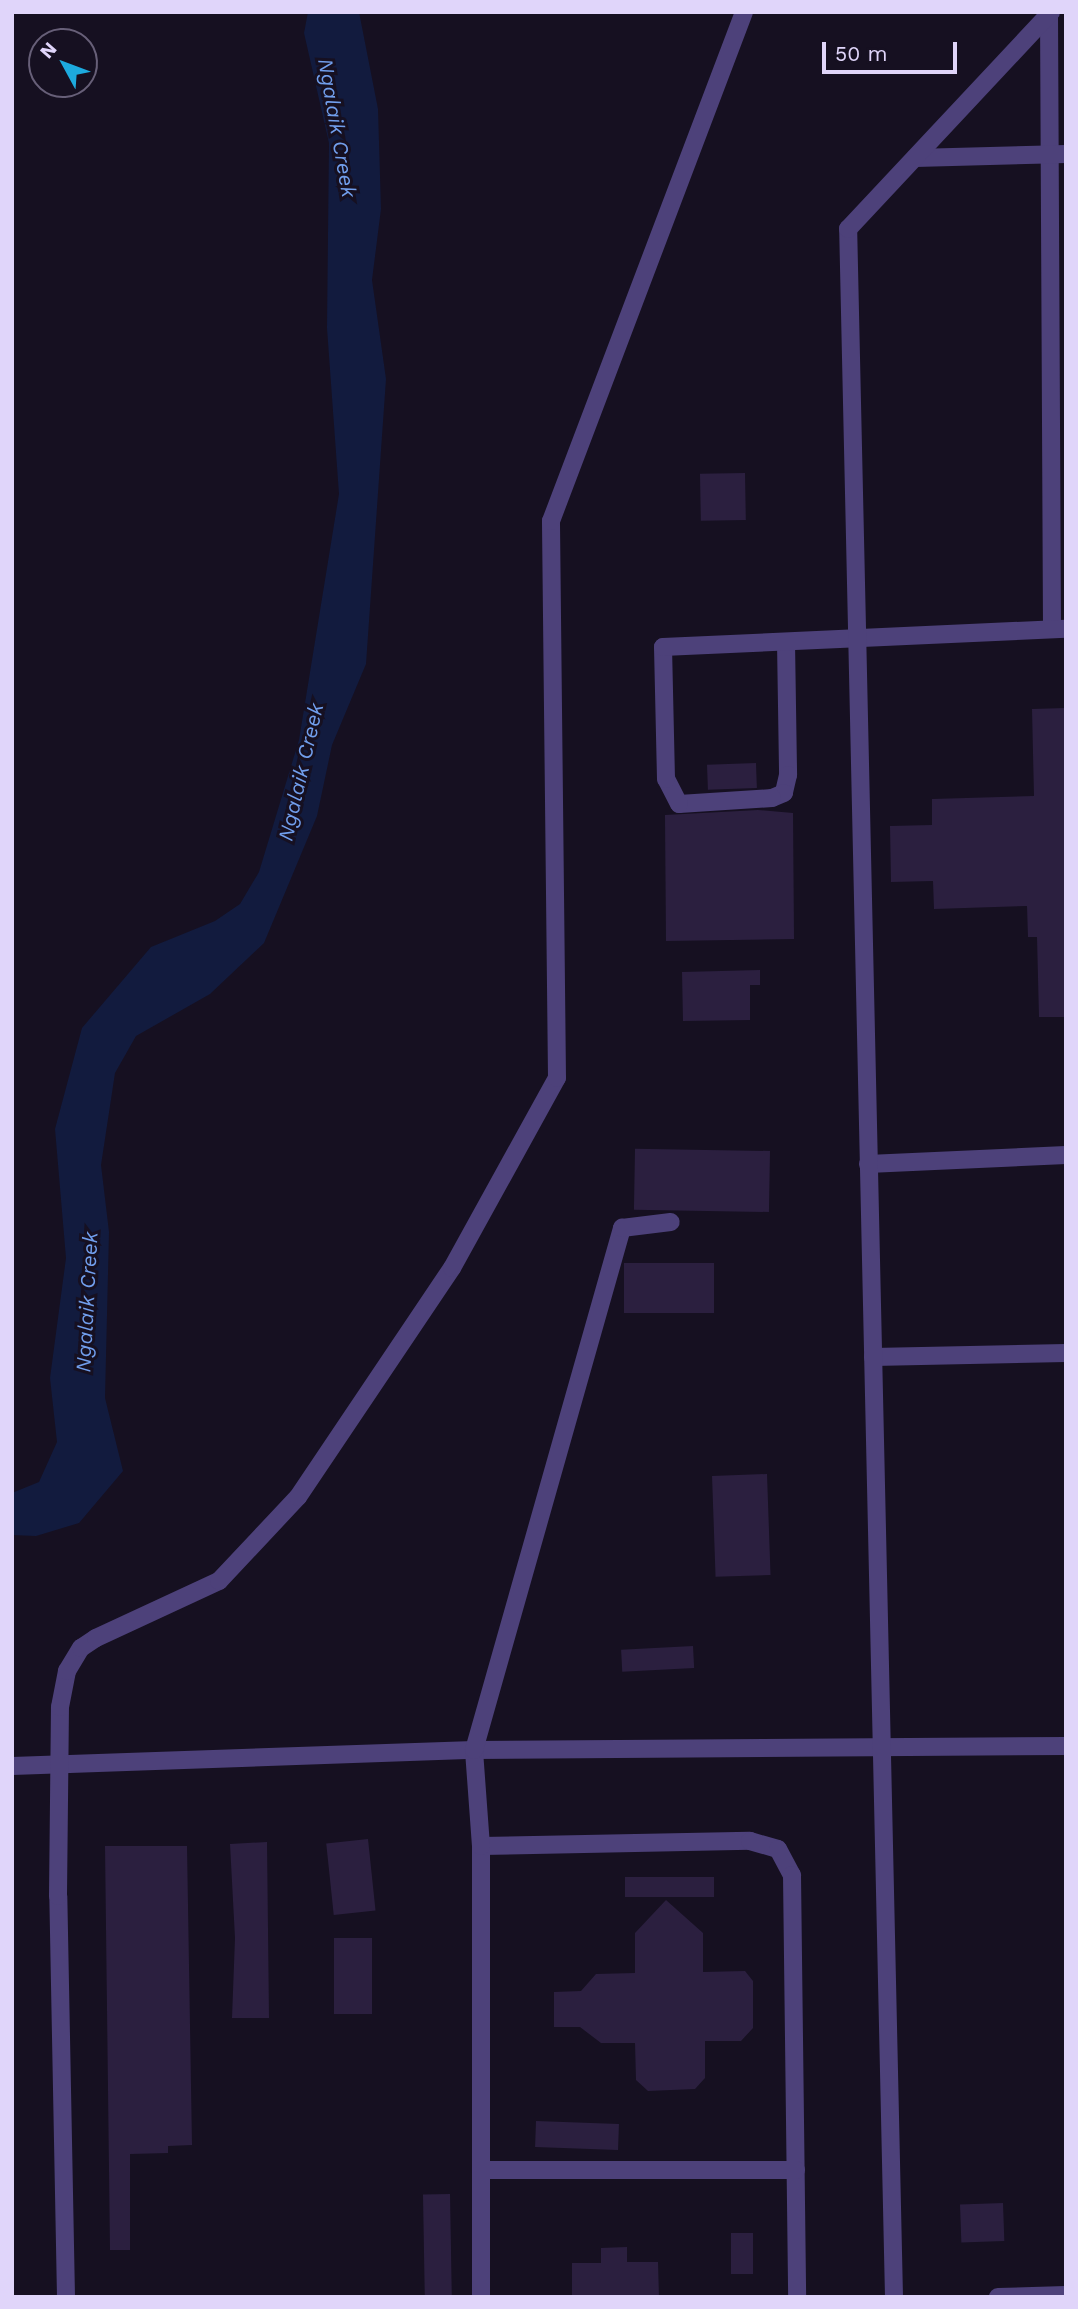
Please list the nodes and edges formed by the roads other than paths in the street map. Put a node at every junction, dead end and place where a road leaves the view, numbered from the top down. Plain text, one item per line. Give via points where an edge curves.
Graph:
1 (744, 12) edge
2 (1050, 13) edge
3 (1058, 154) edge
4 (915, 158) junction
5 (1059, 629) edge
6 (857, 639) junction
7 (786, 642) junction
8 (1066, 1155) edge
9 (868, 1164) junction
10 (671, 1222) dead end
11 (1066, 1353) edge
12 (873, 1357) junction
13 (1066, 1746) edge
14 (881, 1749) junction
15 (474, 1750) junction
16 (60, 1765) junction
17 (12, 1766) edge
18 (481, 1846) junction
19 (481, 2170) junction
20 (796, 2170) junction
21 (1066, 2295) edge
22 (66, 2297) edge
23 (481, 2297) edge
24 (797, 2297) edge
25 (894, 2297) edge
26 (998, 2297) edge

1 - 16 street via 551,521 557,1078 452,1268 298,1497 219,1581 81,1648 67,1671 60,1707
2 - 3 street
2 - 4 street
3 - 4 street
3 - 5 street
4 - 6 street via 848,229
5 - 6 street
6 - 7 street
6 - 9 street
7 - 7 street via 788,775 784,793 772,798 679,804 666,779 663,647
8 - 9 street
9 - 12 street
10 - 15 street via 622,1228
11 - 12 street
12 - 14 street
13 - 14 street
14 - 15 street
14 - 25 street
15 - 16 street
15 - 18 street
16 - 17 street
16 - 22 street
18 - 19 street
18 - 20 street via 750,1841 778,1849 792,1875
19 - 20 street
19 - 23 street
20 - 24 street
21 - 26 street

